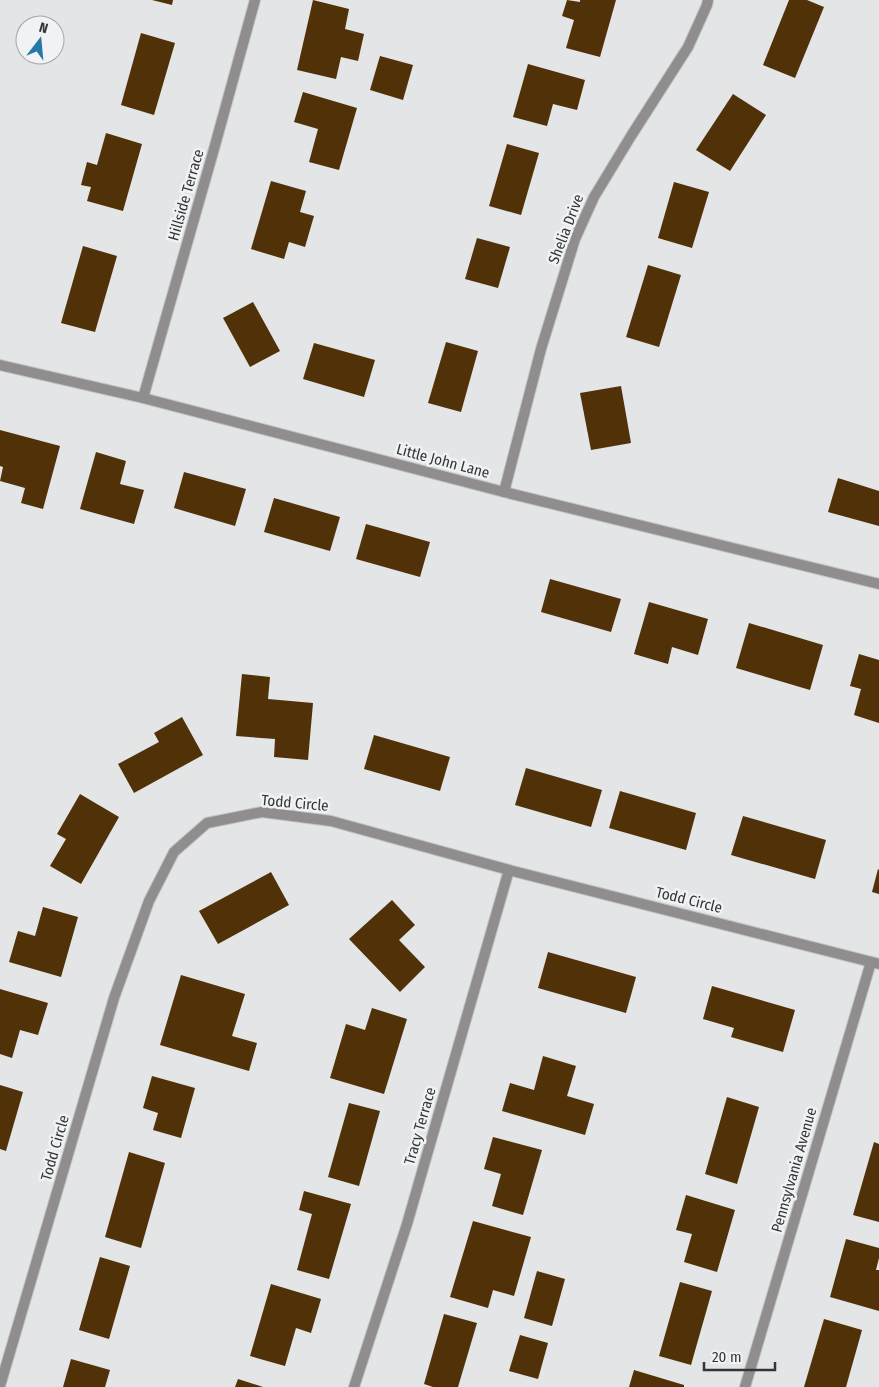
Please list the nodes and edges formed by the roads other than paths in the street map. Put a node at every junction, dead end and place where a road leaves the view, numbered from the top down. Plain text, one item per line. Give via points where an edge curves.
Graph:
1 (255, 0) edge
2 (708, 0) edge
3 (0, 365) edge
4 (143, 398) junction
5 (504, 492) junction
6 (879, 584) edge
7 (509, 870) junction
8 (875, 963) edge
9 (0, 1386) edge
10 (354, 1387) edge
11 (746, 1387) edge

1 - 4 street, Hillside Terrace
2 - 5 street, Shelia Drive via 688,47 594,197 575,240
3 - 4 street, Little John Lane
4 - 5 street, Little John Lane
5 - 6 street, Little John Lane
7 - 8 street, Todd Circle
7 - 9 street, Todd Circle via 332,821 262,812 206,823 174,852 149,901 114,998
7 - 10 street, Tracy Terrace via 407,1224
8 - 11 street, Pennsylvania Avenue

